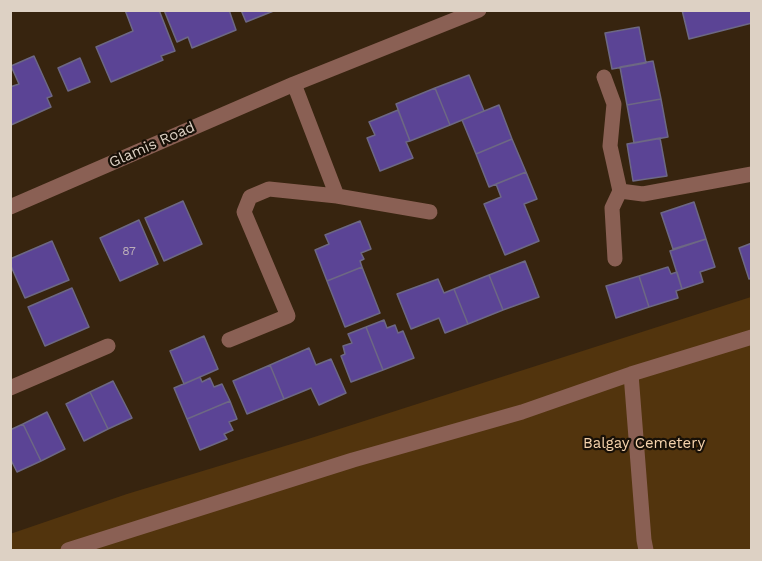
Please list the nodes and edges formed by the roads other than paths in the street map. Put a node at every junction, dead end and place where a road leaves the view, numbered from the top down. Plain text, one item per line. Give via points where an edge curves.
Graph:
1 (479, 10) edge
2 (604, 77) dead end
3 (294, 84) junction
4 (752, 174) edge
5 (620, 191) junction
6 (338, 196) junction
7 (10, 207) edge
8 (430, 212) dead end
9 (615, 259) dead end
10 (752, 337) edge
11 (229, 340) dead end
12 (108, 346) dead end
13 (630, 374) junction
14 (11, 385) edge
15 (68, 550) edge
16 (646, 550) edge

1 - 3 street, Glamis Road
2 - 5 street via 614,104 610,146
3 - 6 street
3 - 7 street, Glamis Road
4 - 5 street via 642,194
5 - 9 street via 612,208
6 - 8 street
6 - 11 street via 269,189 250,197 244,212 288,316
10 - 13 street
12 - 14 street
13 - 15 street via 522,412 353,460
13 - 16 street

